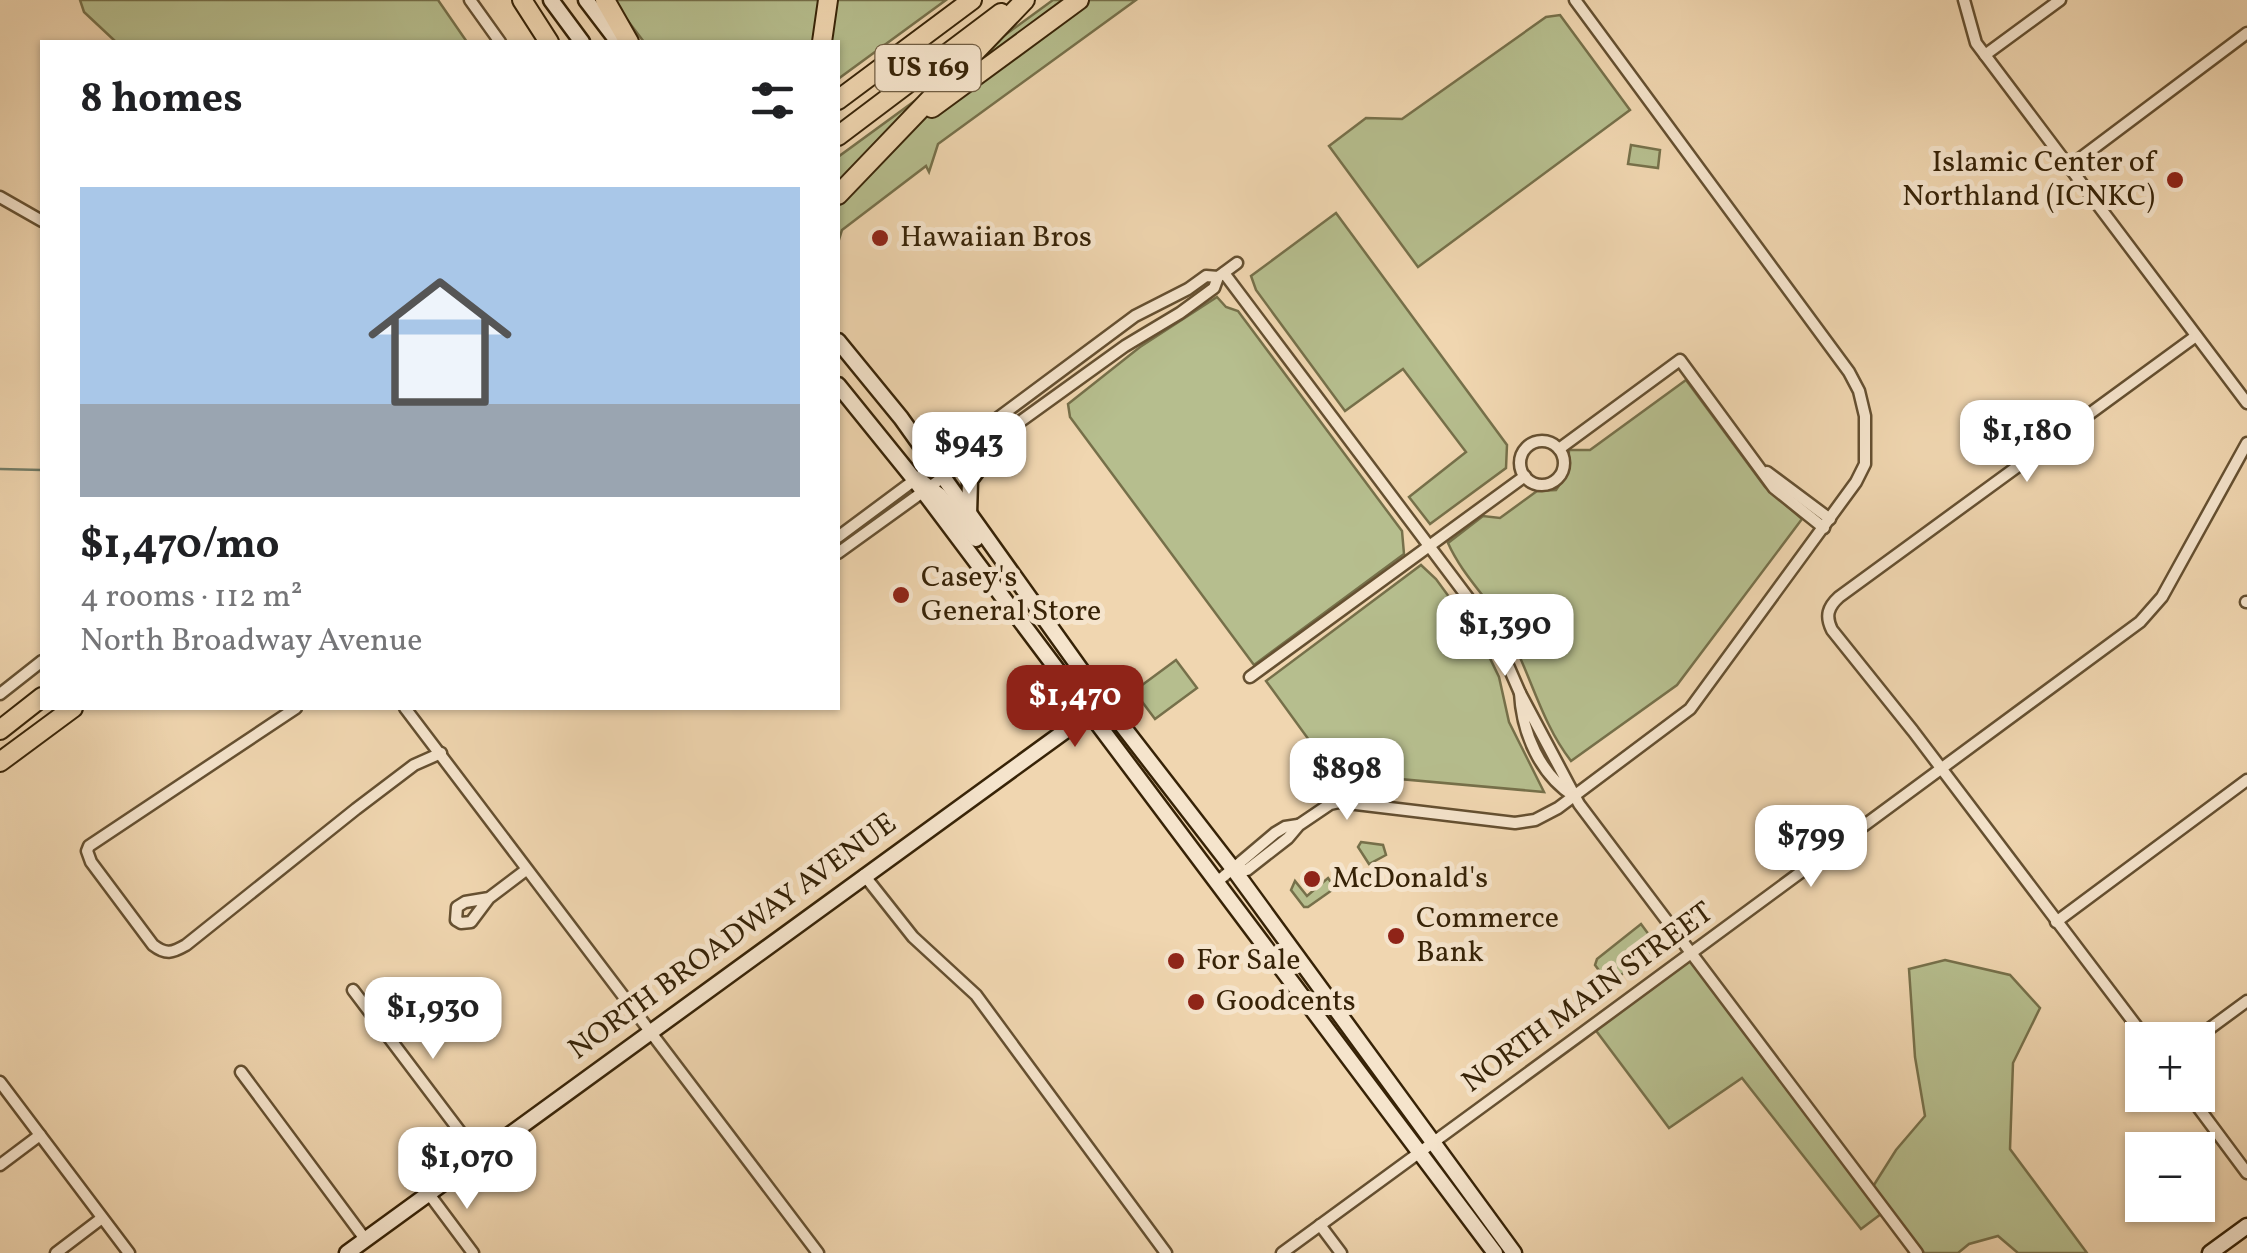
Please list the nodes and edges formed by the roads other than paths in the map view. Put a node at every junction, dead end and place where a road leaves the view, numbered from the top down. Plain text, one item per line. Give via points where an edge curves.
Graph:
1 (470, 0) edge
2 (522, 0) edge
3 (551, 0) edge
4 (586, 0) edge
5 (605, 0) edge
6 (828, 0) edge
7 (972, 0) edge
8 (1022, 0) edge
9 (1080, 0) edge
10 (1575, 0) edge
11 (1964, 0) edge
12 (2060, 0) edge
13 (2247, 33) edge
14 (499, 40) edge
15 (548, 40) edge
16 (581, 40) edge
17 (616, 40) edge
18 (628, 40) edge
19 (822, 40) edge
20 (1985, 54) junction
21 (840, 99) edge
22 (904, 129) junction
23 (840, 135) edge
24 (2070, 166) junction
25 (840, 192) edge
26 (0, 197) edge
27 (40, 220) edge
28 (1236, 263) dead end
29 (1221, 275) junction
30 (2196, 336) junction
31 (840, 343) edge
32 (840, 387) edge
33 (2247, 403) edge
34 (1003, 436) junction
35 (2247, 443) edge
36 (1559, 449) junction
37 (1525, 476) junction
38 (928, 479) junction
39 (969, 516) junction
40 (1827, 523) junction
41 (840, 536) edge
42 (1430, 546) junction
43 (840, 551) edge
44 (1000, 558) junction
45 (40, 664) edge
46 (1250, 677) dead end
47 (0, 694) edge
48 (40, 699) edge
49 (1104, 702) junction
50 (69, 710) edge
51 (293, 710) edge
52 (408, 710) edge
53 (1091, 712) junction
54 (0, 730) edge
55 (440, 753) junction
56 (0, 762) edge
57 (1940, 769) junction
58 (2247, 780) edge
59 (1575, 797) junction
60 (526, 870) junction
61 (1234, 870) junction
62 (864, 876) junction
63 (1217, 882) junction
64 (489, 898) dead end
65 (2056, 922) junction
66 (1690, 954) junction
67 (353, 990) dead end
68 (2247, 1000) edge
69 (2133, 1022) edge
70 (2215, 1024) edge
71 (650, 1030) junction
72 (241, 1072) dead end
73 (0, 1082) edge
74 (2202, 1112) edge
75 (40, 1135) junction
76 (1425, 1147) junction
77 (480, 1158) junction
78 (0, 1165) edge
79 (2247, 1172) edge
80 (429, 1194) junction
81 (102, 1218) junction
82 (1320, 1225) junction
83 (2247, 1226) edge
84 (365, 1239) junction
85 (56, 1253) edge
86 (129, 1253) edge
87 (346, 1253) edge
88 (473, 1253) edge
89 (818, 1253) edge
90 (1166, 1253) edge
91 (1282, 1253) edge
92 (1341, 1253) edge
93 (1495, 1253) edge
94 (1514, 1253) edge
95 (1917, 1253) edge
96 (2210, 1253) edge

1 - 14 street
2 - 15 highway
3 - 16 main road
4 - 17 main road
5 - 18 highway
6 - 19 highway
7 - 21 highway, US 169
8 - 22 highway
8 - 23 highway, US 169
9 - 22 highway
10 - 40 street via 1859,392 1864,464
11 - 20 street
12 - 20 street
13 - 24 street
20 - 24 street
22 - 25 highway
24 - 30 street
26 - 27 street
28 - 29 street
29 - 34 street via 1214,288
29 - 38 street via 1206,276 1135,316 1035,388
29 - 42 street
30 - 33 street
30 - 57 street via 1830,607 1832,630
31 - 38 main road via 901,418
32 - 38 main road
34 - 38 street
34 - 39 main road via 970,480
35 - 57 street, NORTH MAIN STREET via 2150,612
36 - 37 street via 1543,441 1530,445 1521,462
36 - 37 street via 1564,465 1556,480 1540,484
36 - 40 street via 1680,360 1774,488
37 - 42 street
38 - 39 main road
38 - 41 street
38 - 43 street
38 - 44 main road via 982,546
38 - 53 main road
39 - 44 main road
40 - 59 street via 1690,709
42 - 46 street
42 - 59 street via 1492,631
44 - 49 main road
45 - 47 street
48 - 54 highway
49 - 53 main road, NORTH BROADWAY AVENUE
49 - 61 main road
50 - 56 highway
51 - 55 street via 94,840 87,851 152,945 169,954 186,946 356,808
52 - 55 street
53 - 62 main road, NORTH BROADWAY AVENUE
53 - 63 main road
55 - 60 street
57 - 65 street
57 - 66 street, NORTH MAIN STREET
58 - 65 street
59 - 61 street via 1535,820 1515,823 1338,802 1246,870
59 - 66 street
60 - 64 street
60 - 71 street
61 - 63 street
61 - 76 main road
62 - 71 main road, NORTH BROADWAY AVENUE
62 - 90 street via 913,937 976,994
63 - 76 main road
65 - 69 street
66 - 76 street, NORTH MAIN STREET
66 - 95 street
67 - 77 street
68 - 70 street
71 - 77 main road, NORTH BROADWAY AVENUE
71 - 89 street
72 - 84 street
73 - 75 street
74 - 79 street
75 - 78 street
75 - 81 street
76 - 82 street, NORTH MAIN STREET
76 - 93 main road
76 - 94 main road
77 - 80 main road, NORTH BROADWAY AVENUE
80 - 84 main road, NORTH BROADWAY AVENUE
80 - 88 street
81 - 85 street
81 - 86 street
82 - 91 street, NORTH MAIN STREET
82 - 92 street
83 - 96 main road
84 - 87 main road, NORTH BROADWAY AVENUE

